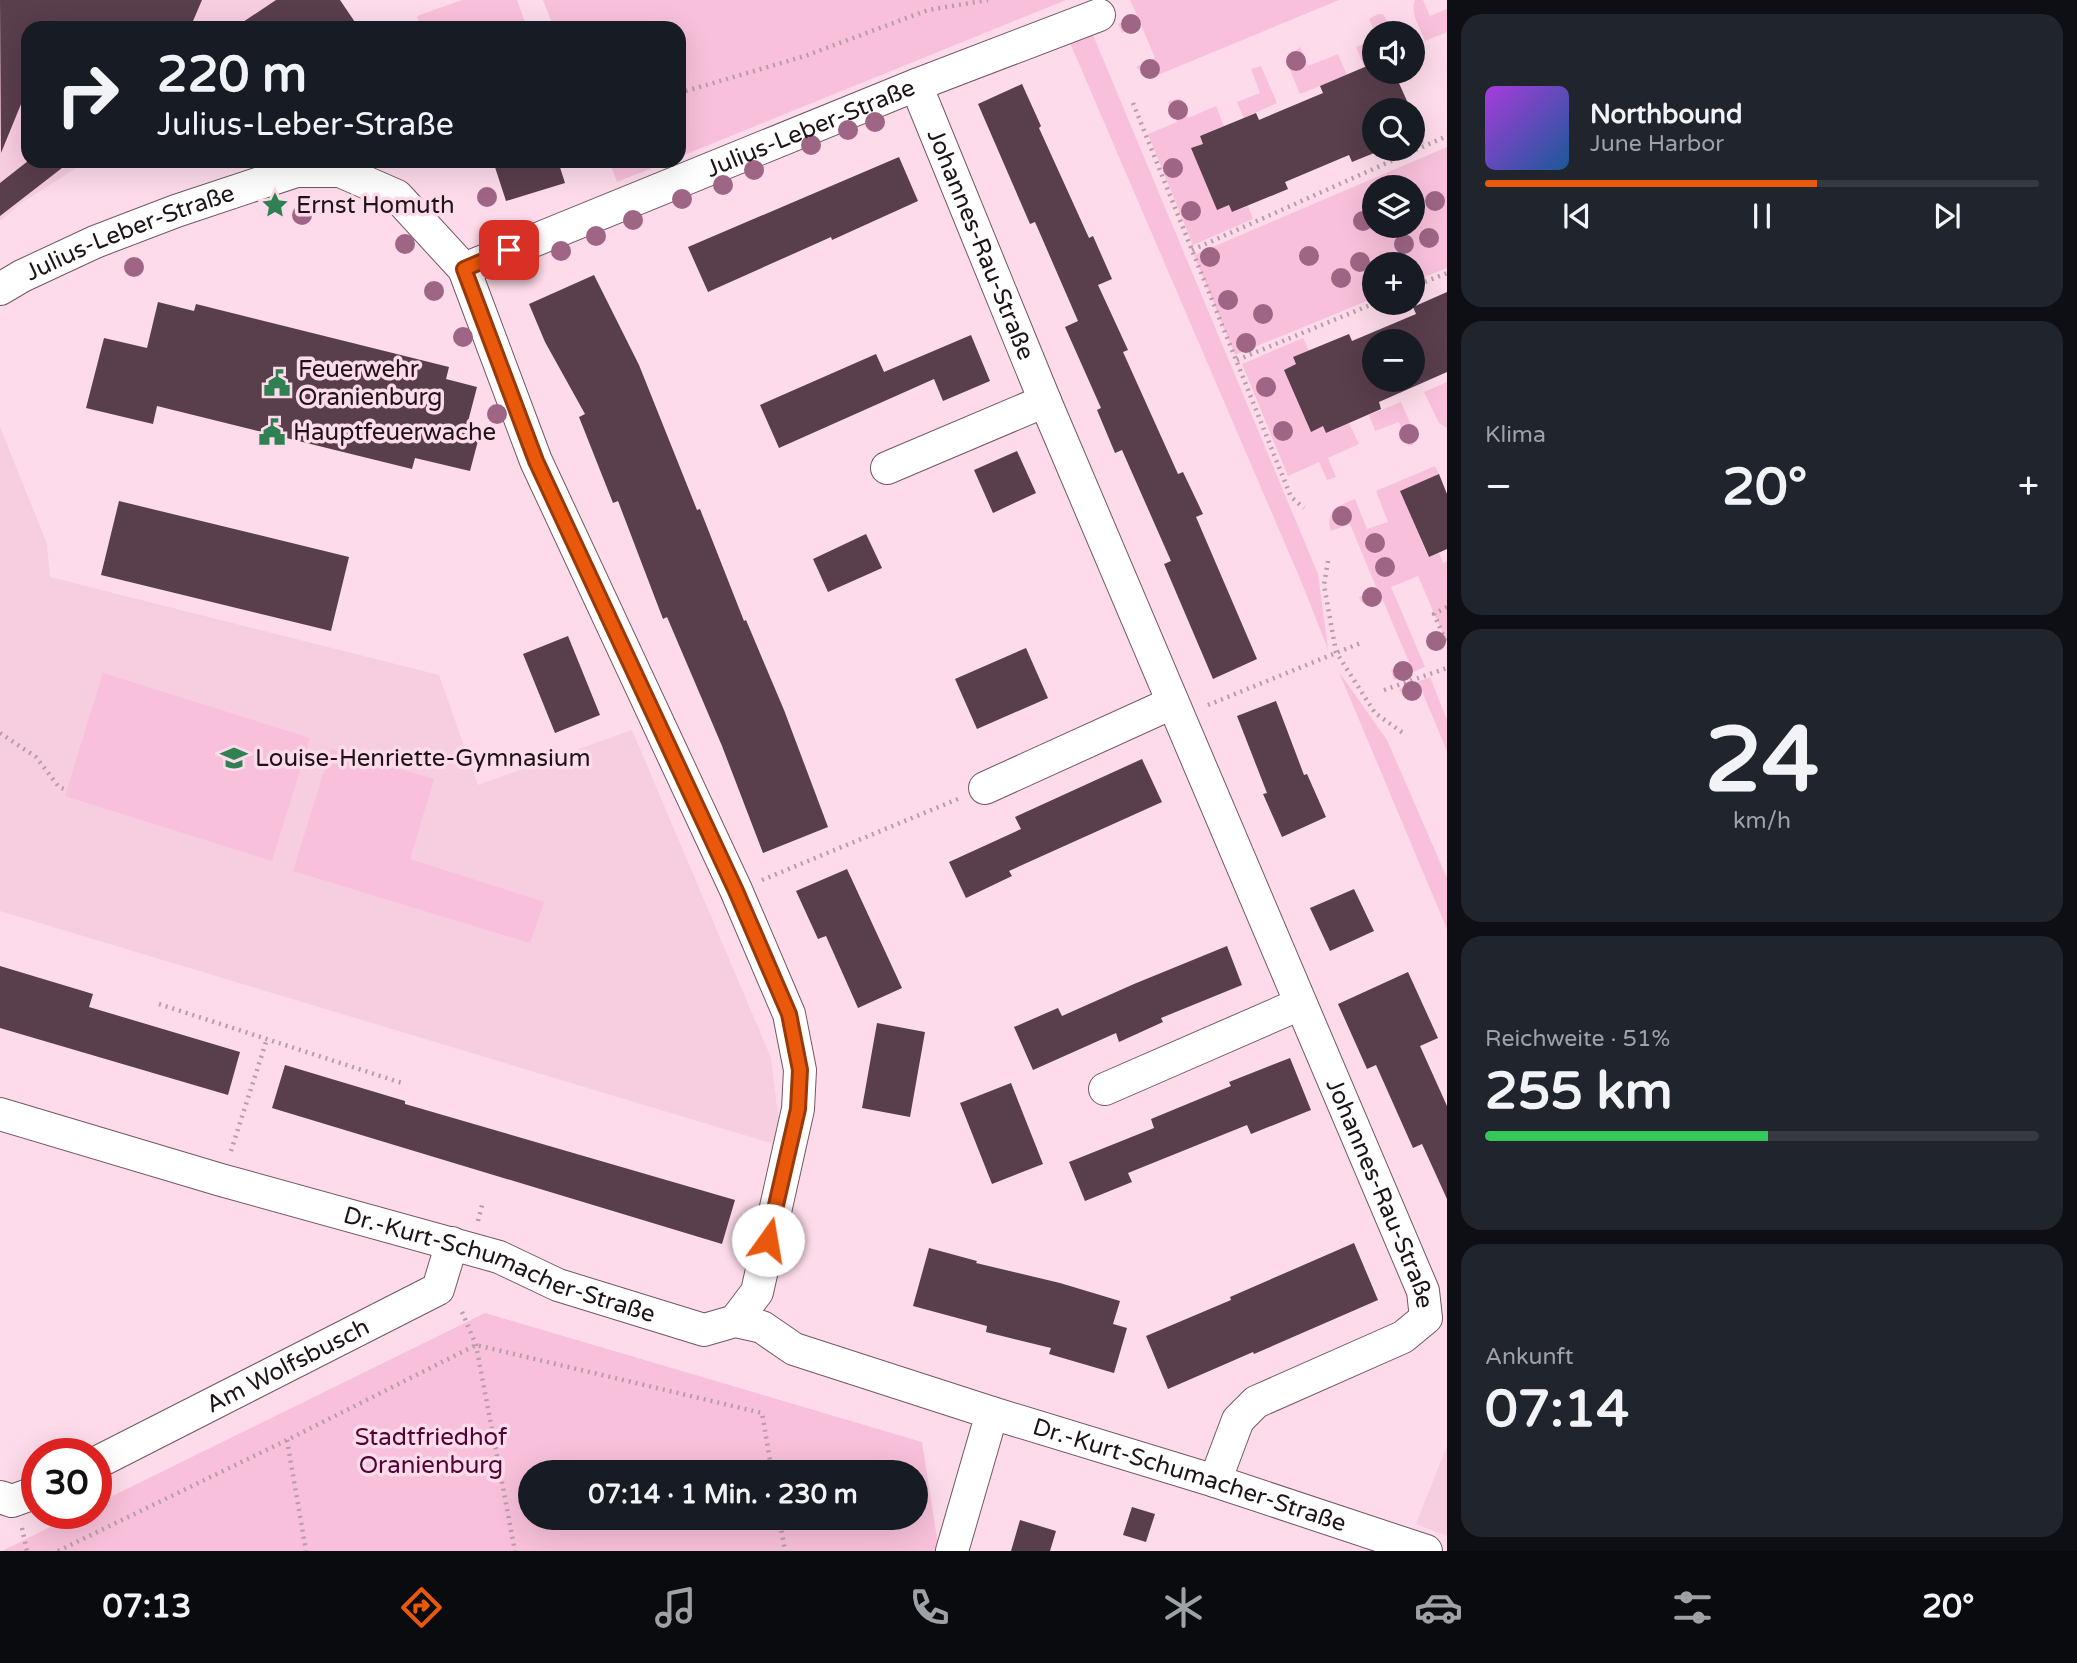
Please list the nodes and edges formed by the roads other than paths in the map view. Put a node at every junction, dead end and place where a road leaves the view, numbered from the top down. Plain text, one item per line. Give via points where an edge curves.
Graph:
1 (1099, 15) dead end
2 (916, 85) junction
3 (464, 269) junction
4 (0, 289) edge
5 (1045, 401) junction
6 (887, 468) dead end
7 (1176, 710) junction
8 (985, 788) road end
9 (1300, 1004) junction
10 (1105, 1089) dead end
11 (0, 1114) edge
12 (452, 1243) junction
13 (735, 1321) junction
14 (992, 1413) junction
15 (112, 1455) edge
16 (1215, 1481) junction
17 (0, 1497) edge
18 (21, 1498) edge
19 (952, 1551) edge
20 (1426, 1551) edge

1 - 2 street, Julius-Leber-Straße
2 - 3 street, Julius-Leber-Straße
2 - 5 street, Johannes-Rau-Straße
3 - 4 street, Julius-Leber-Straße via 397,197 340,171 296,172 95,242
3 - 13 street via 536,461 789,1014 800,1070 798,1109 757,1292
5 - 6 street
5 - 7 street, Johannes-Rau-Straße
7 - 8 street
7 - 9 street, Johannes-Rau-Straße
9 - 10 street
9 - 16 street, Johannes-Rau-Straße via 1423,1291 1426,1318 1403,1338 1256,1402 1238,1420
11 - 12 street, Dr.-Kurt-Schumacher-Straße
12 - 13 street, Dr.-Kurt-Schumacher-Straße via 499,1257 558,1285 704,1330
12 - 15 street, Am Wolfsbusch via 438,1289
13 - 14 street, Dr.-Kurt-Schumacher-Straße via 762,1327 794,1349
14 - 16 street, Dr.-Kurt-Schumacher-Straße
14 - 19 street
16 - 20 street, Dr.-Kurt-Schumacher-Straße
17 - 18 street via 12,1501

